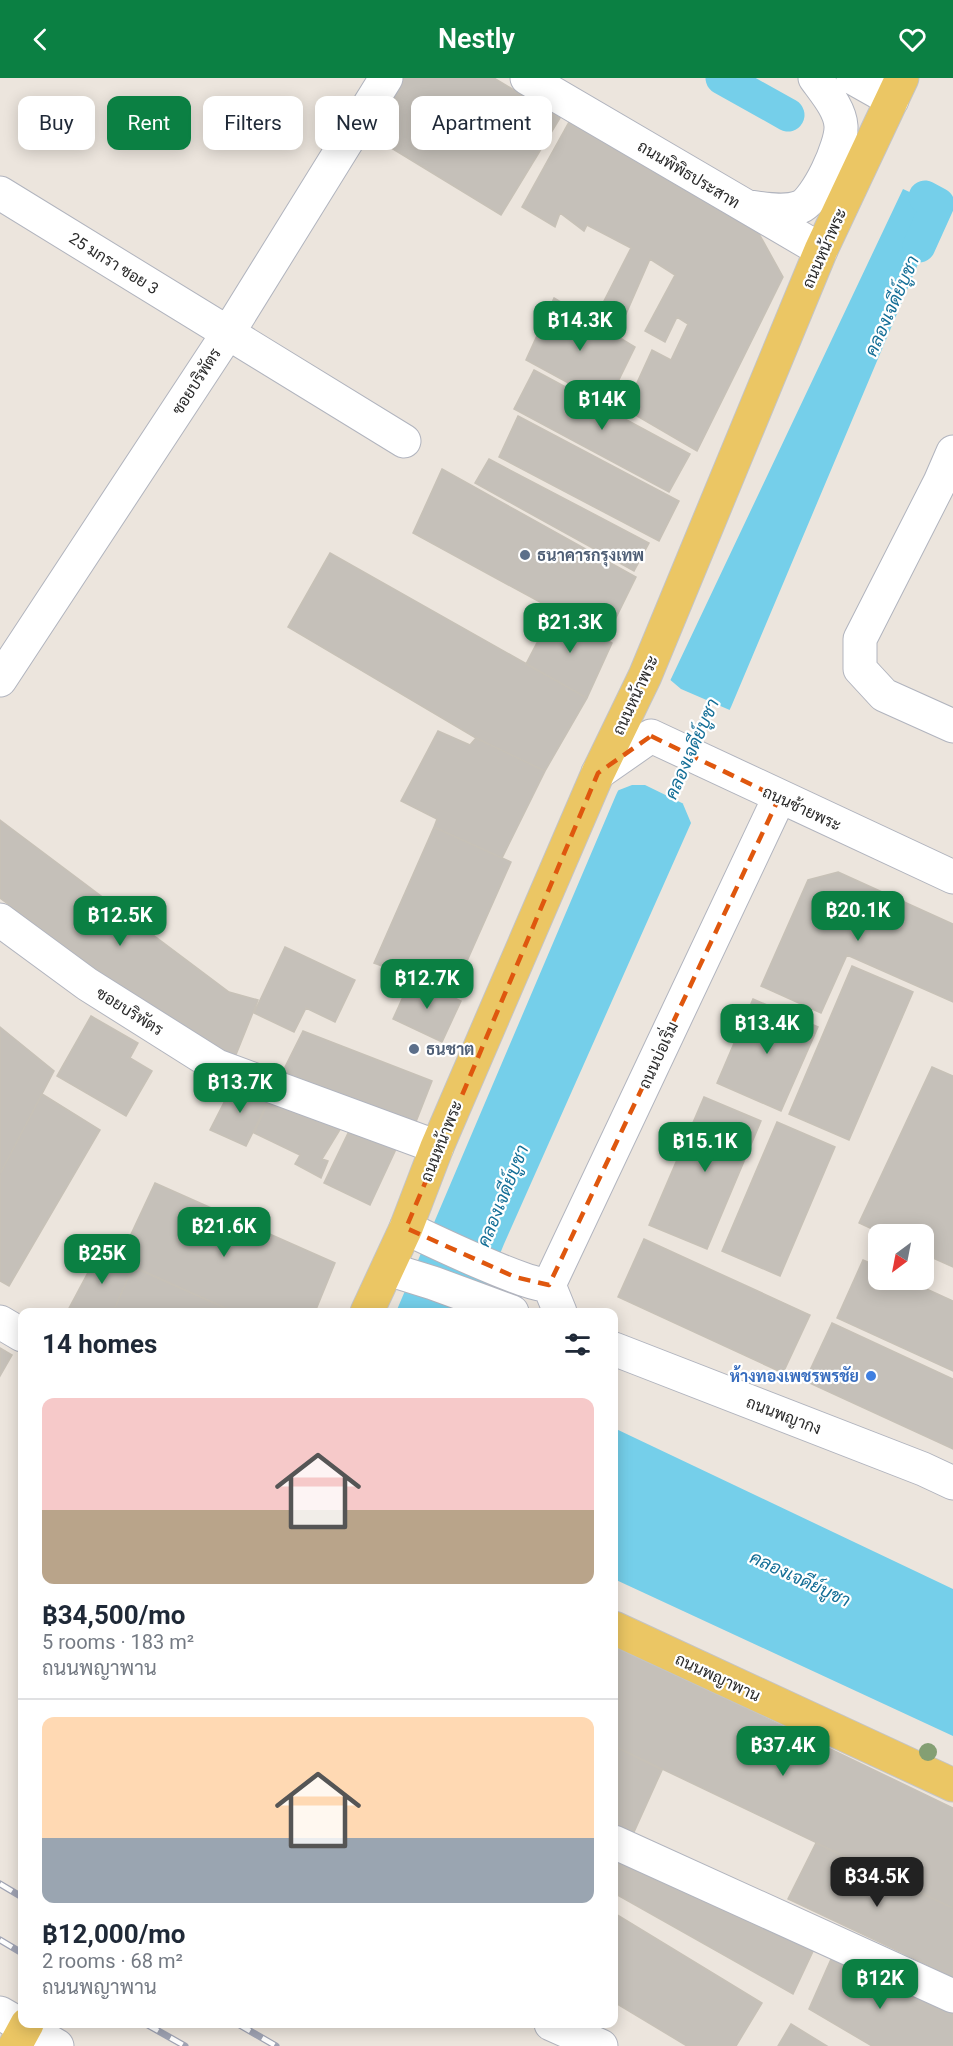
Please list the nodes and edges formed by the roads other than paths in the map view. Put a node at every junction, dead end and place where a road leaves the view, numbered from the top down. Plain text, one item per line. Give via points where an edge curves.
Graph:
1 (386, 78) edge
2 (527, 78) edge
3 (815, 78) edge
4 (853, 78) edge
5 (897, 89) edge
6 (0, 193) edge
7 (744, 207) junction
8 (821, 250) junction
9 (228, 333) junction
10 (404, 441) dead end
11 (953, 452) edge
12 (946, 485) edge
13 (645, 676) junction
14 (0, 680) edge
15 (953, 726) edge
16 (651, 736) junction
17 (598, 773) junction
18 (768, 792) junction
19 (953, 877) edge
20 (0, 920) edge
21 (437, 1147) junction
22 (417, 1233) junction
23 (388, 1269) junction
24 (554, 1299) edge
25 (370, 1308) edge
26 (501, 1308) edge
27 (0, 1323) edge
28 (18, 1333) edge
29 (618, 1351) edge
30 (953, 1483) edge
31 (618, 1630) edge
32 (953, 1785) edge
33 (618, 1844) edge
34 (953, 1996) edge
35 (17, 2028) edge
36 (561, 2028) edge
37 (57, 2046) edge
38 (601, 2046) edge

1 - 9 street, ซอยบริพัตร
2 - 7 street, ถนนพิพิธประสาท
3 - 7 street via 834,106 841,126 836,150 816,193 801,207
4 - 5 street
5 - 8 main road, ถนนหน้าพระ
6 - 9 street, 25 มกรา ซอย 3
7 - 8 street, ถนนพิพิธประสาท
8 - 13 main road, ถนนหน้าพระ
9 - 10 street, 25 มกรา ซอย 3
9 - 14 street, ซอยบริพัตร
11 - 12 street
12 - 15 street via 860,639 860,669 884,695
13 - 16 street
13 - 17 main road, ถนนหน้าพระ
16 - 17 street
16 - 18 street, ถนนซ้ายพระ
17 - 21 main road, ถนนหน้าพระ
18 - 19 street, ถนนซ้ายพระ
18 - 24 street, ถนนบ่อเริ่ม
20 - 21 street, ซอยบริพัตร via 87,984 217,1066
21 - 22 main road, ถนนหน้าพระ
22 - 23 main road, ถนนหน้าพระ
22 - 24 street via 542,1286
23 - 25 main road, ถนนหน้าพระ
23 - 26 street
27 - 28 street
29 - 30 street, ถนนพญากง
31 - 32 main road, ถนนพญาพาน
33 - 34 street
35 - 37 street
36 - 38 street

